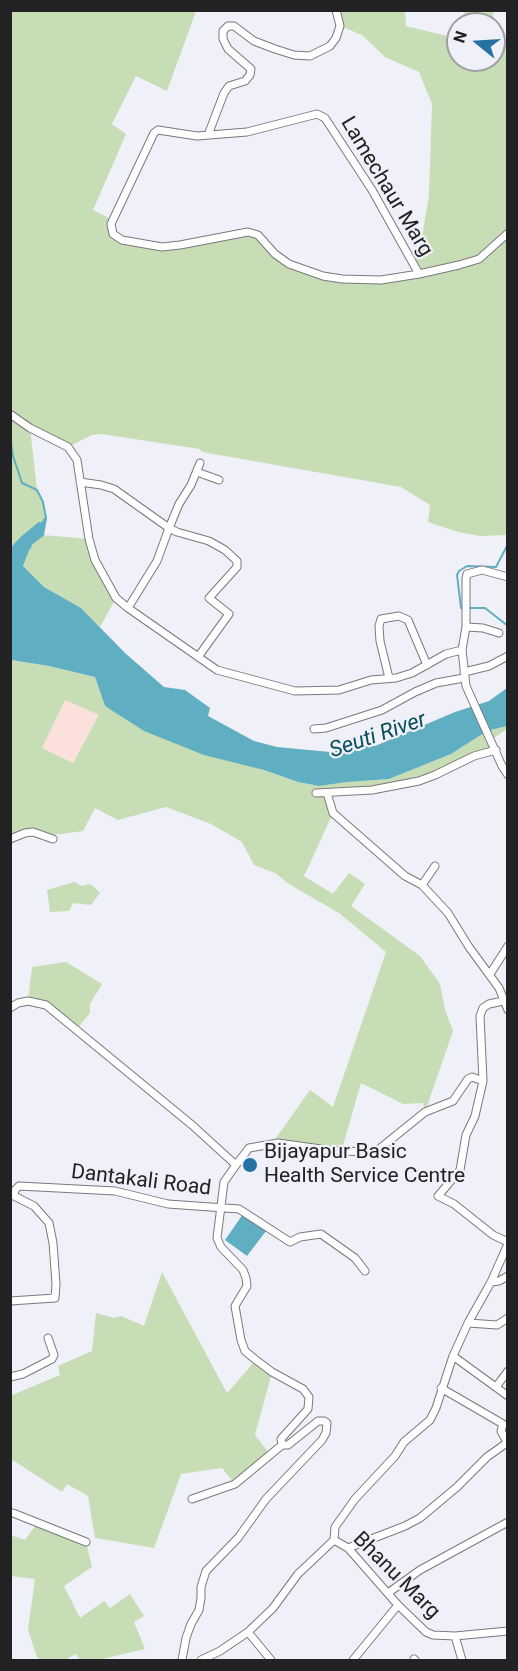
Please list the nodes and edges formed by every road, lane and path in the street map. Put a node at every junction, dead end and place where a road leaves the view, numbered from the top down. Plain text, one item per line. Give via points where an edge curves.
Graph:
1 (336, 10) edge
2 (208, 135) junction
3 (507, 233) edge
4 (419, 274) junction
5 (10, 414) edge
6 (200, 463) dead end
7 (197, 472) junction
8 (219, 480) dead end
9 (80, 482) junction
10 (169, 528) junction
11 (507, 577) edge
12 (128, 608) junction
13 (466, 627) junction
14 (499, 633) dead end
15 (462, 650) junction
16 (507, 656) edge
17 (198, 657) junction
18 (427, 665) junction
19 (389, 678) junction
20 (465, 679) junction
21 (314, 729) dead end
22 (496, 750) junction
23 (505, 765) edge
24 (507, 775) edge
25 (316, 794) dead end
26 (327, 794) junction
27 (10, 839) edge
28 (52, 839) dead end
29 (435, 866) dead end
30 (422, 885) junction
31 (507, 946) edge
32 (490, 974) junction
33 (503, 1001) junction
34 (10, 1008) edge
35 (507, 1010) edge
36 (483, 1081) junction
37 (236, 1165) junction
38 (220, 1206) junction
39 (507, 1243) edge
40 (365, 1271) dead end
41 (507, 1276) edge
42 (492, 1282) junction
43 (10, 1301) edge
44 (507, 1318) edge
45 (468, 1323) junction
46 (497, 1325) junction
47 (507, 1326) edge
48 (48, 1338) dead end
49 (453, 1356) junction
50 (507, 1371) edge
51 (10, 1377) edge
52 (496, 1387) junction
53 (441, 1388) junction
54 (507, 1396) edge
55 (505, 1421) edge
56 (507, 1442) edge
57 (282, 1445) junction
58 (192, 1499) dead end
59 (11, 1514) edge
60 (507, 1523) edge
61 (334, 1540) junction
62 (86, 1542) dead end
63 (348, 1548) junction
64 (388, 1593) junction
65 (398, 1605) junction
66 (507, 1631) edge
67 (248, 1632) junction
68 (455, 1636) junction
69 (182, 1660) edge
70 (201, 1660) edge
71 (271, 1660) edge
72 (353, 1660) edge
73 (462, 1660) edge

1 - 2 street via 340,26 336,38 330,46 310,56 275,49 228,26 223,39 228,49 251,69 250,75 224,93
2 - 4 street, Lamechaur Marg via 247,132 313,114 326,118
2 - 4 street, Lamechaur Marg via 160,129 154,133 112,220 113,234 122,240 162,247 248,232 258,235 290,264 323,276 381,280
3 - 4 street, Lamechaur Marg via 479,259
5 - 9 street via 68,447 77,460
6 - 7 street
7 - 8 street
7 - 10 street
9 - 10 street via 114,489
9 - 12 street via 95,560 116,598
10 - 12 street via 157,561
10 - 17 street via 209,541 237,561 237,567 210,598 229,614
11 - 13 street via 482,570 467,574
12 - 17 street
13 - 14 street
13 - 15 street
15 - 18 street
15 - 20 street
16 - 20 street
17 - 19 street via 228,674 295,691 339,690
18 - 19 street
18 - 19 street via 408,620 399,616 381,619 380,641
20 - 21 street via 436,683 382,710
20 - 22 street
22 - 23 street
22 - 26 street via 419,781
23 - 24 street
25 - 26 street
26 - 30 street via 333,813 340,820 405,876
27 - 28 street via 33,832
29 - 30 street
30 - 32 street via 448,913
31 - 32 street
32 - 33 street
33 - 35 street
33 - 36 street via 489,1004 480,1016
34 - 37 street via 28,1001 46,1005
36 - 37 street via 468,1079 453,1101 425,1112 378,1150 327,1150 278,1143 249,1148
36 - 39 street via 460,1170 438,1196
37 - 38 street via 224,1182
38 - 40 street via 239,1209 290,1242 321,1234 355,1258
38 - 43 street, Dantakali Road via 168,1204 115,1191 20,1186 14,1196 34,1206 49,1223 55,1298
38 - 57 street via 217,1238 246,1278 247,1286 235,1305 245,1351 309,1397 308,1409 281,1439
39 - 42 street
41 - 42 street
42 - 45 street
44 - 46 street
45 - 46 street
45 - 49 street
46 - 47 street
48 - 51 street via 52,1359
49 - 52 street
49 - 53 street
50 - 52 street
52 - 54 street
53 - 55 street
53 - 61 street via 430,1420 404,1442 355,1499 335,1527
55 - 56 street via 501,1431
56 - 63 street via 420,1518
57 - 58 street via 235,1484
57 - 69 street via 288,1445 318,1421 327,1423 322,1440 206,1571 199,1610 190,1624
59 - 62 street
60 - 64 street via 420,1570
61 - 63 street, Bhanu Marg
61 - 67 street via 298,1574 273,1608
63 - 64 street, Bhanu Marg
64 - 65 street, Bhanu Marg
65 - 68 street, Bhanu Marg via 426,1632
65 - 72 street
66 - 68 street, Bhanu Marg
67 - 70 street
67 - 71 street
68 - 73 street

